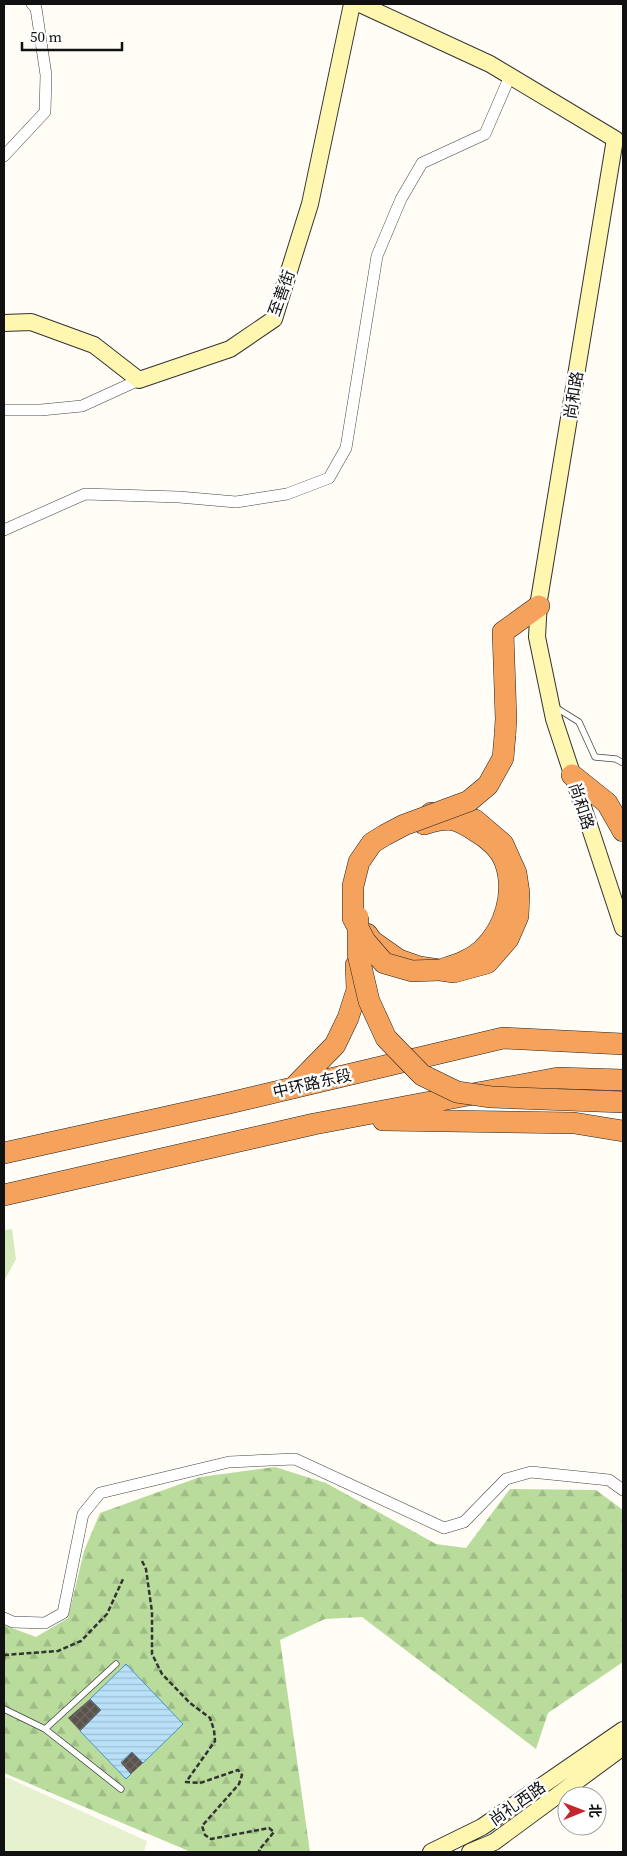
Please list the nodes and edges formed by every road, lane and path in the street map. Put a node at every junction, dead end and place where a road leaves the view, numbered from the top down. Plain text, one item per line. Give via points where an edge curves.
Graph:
1 (32, 4) edge
2 (352, 4) edge
3 (360, 4) edge
4 (510, 76) junction
5 (4, 156) edge
6 (4, 323) edge
7 (139, 380) junction
8 (4, 410) edge
9 (4, 530) edge
10 (539, 606) junction
11 (551, 704) junction
12 (623, 762) edge
13 (572, 775) junction
14 (623, 831) edge
15 (358, 917) junction
16 (623, 928) edge
17 (623, 1031) edge
18 (503, 1038) junction
19 (623, 1044) edge
20 (623, 1080) edge
21 (295, 1086) junction
22 (623, 1102) edge
23 (338, 1119) junction
24 (623, 1131) edge
25 (4, 1153) edge
26 (4, 1195) edge
27 (623, 1490) edge
28 (142, 1561) dead end
29 (123, 1579) dead end
30 (4, 1618) edge
31 (4, 1656) edge
32 (4, 1662) edge
33 (116, 1664) dead end
34 (4, 1709) edge
35 (45, 1729) junction
36 (623, 1730) edge
37 (623, 1747) edge
38 (121, 1788) dead end
39 (260, 1852) edge
40 (431, 1852) edge
41 (470, 1852) edge

1 - 5 street via 36,8 46,75 45,112
2 - 7 street, 至善街 via 310,204 274,320 230,349
3 - 4 street, 尚和路
4 - 9 street via 485,134 422,163 401,199 377,256 346,448 329,478 287,494 236,502 85,494
4 - 10 street, 尚和路 via 615,139
6 - 7 street via 31,322 94,345
7 - 8 street via 82,406
10 - 11 street, 尚和路 via 537,637
10 - 15 highway, bridge via 502,632 505,735 502,758 488,785 469,801 404,825 372,842 359,862 354,886 353,918 366,941 384,963 412,971 440,970 465,961 482,950 503,921 510,892 505,860 488,838 464,823 445,818 417,826 383,843 370,861 360,885
11 - 12 lane via 579,722 595,757
11 - 13 street, 尚和路
13 - 14 highway via 607,803
13 - 16 street, 尚和路
15 - 21 highway via 372,940 399,960 419,967 454,972 487,963 508,939 518,916 516,873 503,844 475,820 455,814 418,813 393,822 374,834 355,860 348,887 357,990 335,1045
15 - 22 highway, bridge via 358,954 369,1001 386,1038 422,1075 457,1092 491,1097
17 - 18 highway via 588,1030
18 - 19 highway, 中环路东段
18 - 21 highway, 中环路东段
20 - 23 highway via 558,1078
21 - 25 highway, 中环路东段
23 - 24 highway via 574,1123
23 - 26 highway
27 - 30 street via 610,1480 531,1472 506,1479 464,1522 444,1528 295,1459 229,1462 100,1493 83,1514 63,1613 45,1622 12,1622
28 - 39 path via 152,1612 152,1654 162,1674 210,1718 214,1730 215,1742 186,1782 200,1783 238,1770 242,1775 239,1784 202,1826 204,1835 211,1839 269,1828 274,1832
29 - 31 path via 107,1614 81,1641 58,1651
31 - 32 path
33 - 35 lane
34 - 35 lane
35 - 38 lane
36 - 40 street, 尚礼西路 via 482,1827
37 - 41 street, 尚礼西路 via 494,1842

